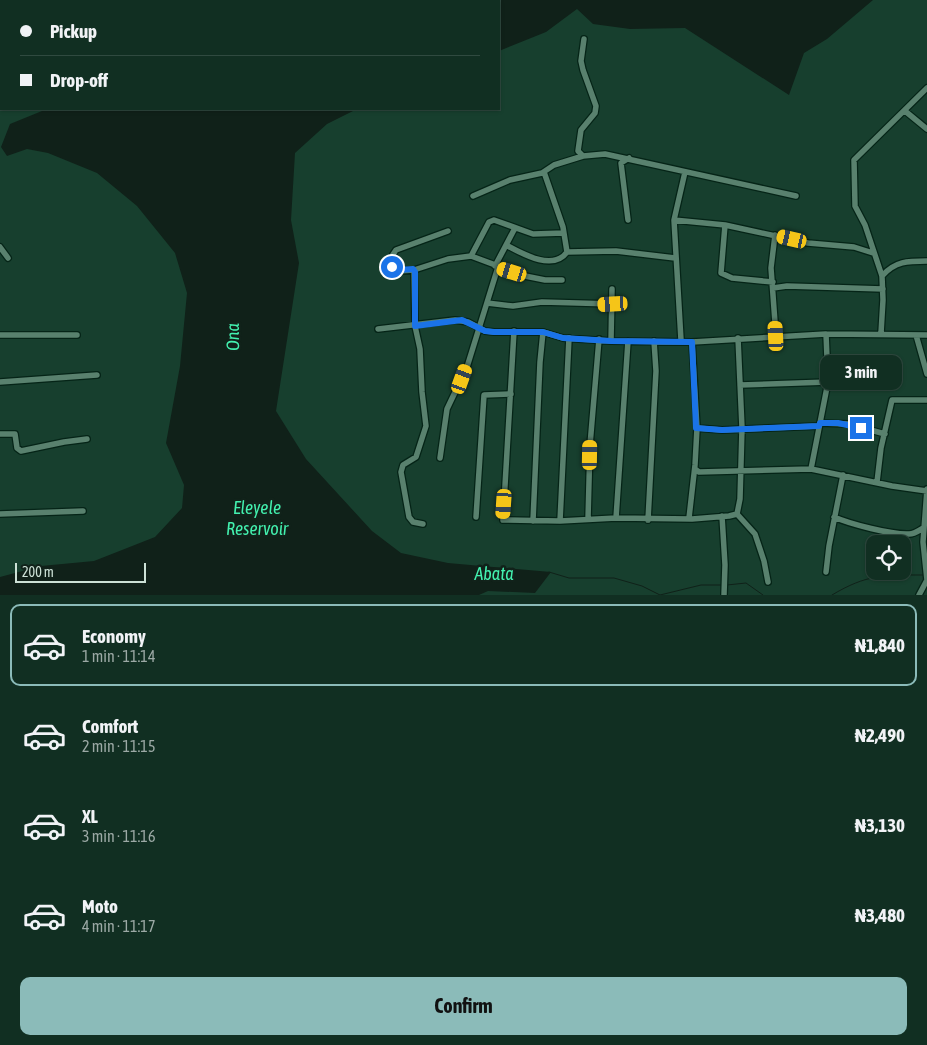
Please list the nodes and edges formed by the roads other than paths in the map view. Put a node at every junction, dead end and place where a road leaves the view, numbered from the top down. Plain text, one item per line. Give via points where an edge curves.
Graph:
1 (584, 39) dead end
2 (927, 88) edge
3 (905, 111) junction
4 (927, 127) edge
5 (583, 156) junction
6 (629, 158) junction
7 (544, 172) junction
8 (685, 172) junction
9 (473, 196) dead end
10 (796, 196) dead end
11 (628, 220) dead end
12 (674, 220) junction
13 (725, 225) junction
14 (516, 228) junction
15 (448, 231) dead end
16 (564, 233) junction
17 (775, 235) junction
18 (506, 245) junction
19 (0, 247) edge
20 (567, 252) junction
21 (873, 253) junction
22 (471, 256) junction
23 (8, 258) dead end
24 (675, 258) junction
25 (927, 261) edge
26 (496, 267) junction
27 (414, 270) junction
28 (882, 276) junction
29 (562, 280) dead end
30 (773, 285) junction
31 (612, 288) dead end
32 (883, 289) junction
33 (487, 303) junction
34 (613, 304) junction
35 (415, 326) junction
36 (480, 328) junction
37 (378, 329) dead end
38 (514, 331) junction
39 (543, 332) junction
40 (881, 333) junction
41 (0, 334) edge
42 (826, 334) junction
43 (77, 335) dead end
44 (916, 335) junction
45 (776, 336) junction
46 (927, 336) edge
47 (569, 338) junction
48 (738, 338) junction
49 (599, 340) junction
50 (681, 340) junction
51 (611, 341) junction
52 (628, 341) junction
53 (654, 341) junction
54 (692, 342) junction
55 (927, 374) edge
56 (97, 375) dead end
57 (0, 382) edge
58 (828, 382) junction
59 (740, 385) junction
60 (511, 394) junction
61 (927, 400) edge
62 (819, 425) junction
63 (696, 428) junction
64 (742, 428) junction
65 (0, 434) edge
66 (885, 434) junction
67 (87, 440) dead end
68 (440, 458) dead end
69 (811, 468) junction
70 (695, 469) junction
71 (741, 472) junction
72 (843, 475) junction
73 (877, 482) junction
74 (927, 490) edge
75 (84, 511) dead end
76 (0, 514) edge
77 (737, 514) junction
78 (722, 516) junction
79 (476, 517) dead end
80 (834, 517) junction
81 (616, 518) junction
82 (689, 518) junction
83 (588, 519) junction
84 (648, 520) junction
85 (533, 521) junction
86 (560, 521) junction
87 (422, 524) dead end
88 (923, 528) junction
89 (826, 572) dead end
90 (926, 576) edge
91 (768, 582) dead end
92 (724, 595) edge
93 (919, 595) edge

1 - 5 street via 581,61 596,106 595,113 582,130 578,151
2 - 3 street
3 - 4 street
3 - 21 street via 854,160 855,206 865,225
5 - 6 street via 604,154
5 - 7 street via 554,165
6 - 8 street
6 - 11 street via 622,163 621,172
7 - 9 street via 510,180
7 - 16 street
8 - 10 street
8 - 12 street
12 - 13 street
12 - 24 street
13 - 17 street
13 - 30 street via 721,273
14 - 16 street via 533,234
14 - 18 street
14 - 22 street via 494,220 489,222
15 - 27 street via 393,252 391,265 394,270
16 - 20 street
17 - 21 street
17 - 30 street
18 - 20 street via 543,260 560,259
18 - 26 street
19 - 23 street
20 - 24 street via 616,251
21 - 28 street
22 - 26 street
22 - 27 street via 448,259
24 - 50 street
25 - 28 street via 895,264
26 - 29 street via 545,280
26 - 33 street
27 - 35 street
28 - 32 street
30 - 32 street
30 - 45 street
31 - 34 street
32 - 40 street
33 - 34 street via 513,306 542,302
33 - 36 street
34 - 51 street
35 - 36 street via 455,320
35 - 37 street
35 - 87 street via 426,426 420,452 403,465 401,472 409,517 413,522
36 - 38 street via 494,332
36 - 68 street via 462,379 447,409
38 - 39 street
38 - 60 street
39 - 47 street
39 - 85 street
40 - 42 street
40 - 44 street
41 - 43 street
42 - 45 street
42 - 58 street
44 - 46 street
44 - 55 street
45 - 48 street
47 - 49 street
47 - 86 street
48 - 54 street
48 - 59 street
49 - 51 street
49 - 83 street via 590,445
50 - 53 street
50 - 54 street
51 - 52 street
52 - 53 street
52 - 81 street
53 - 84 street via 656,370
54 - 63 street
56 - 57 street
58 - 59 street
58 - 62 street
59 - 64 street
60 - 79 street via 484,395
60 - 85 street via 503,520
61 - 66 street via 892,400
62 - 64 street
62 - 66 street via 849,424
62 - 69 street
63 - 64 street
63 - 70 street
64 - 71 street
65 - 67 street via 15,434 17,448 27,452 64,442
66 - 73 street
69 - 71 street
69 - 72 street
70 - 71 street via 699,472
70 - 82 street
71 - 77 street
72 - 73 street
72 - 80 street
73 - 74 street
74 - 88 street
75 - 76 street
77 - 78 street
77 - 91 street via 754,534
78 - 82 street
78 - 92 street
80 - 88 street via 904,534 916,533
80 - 89 street
81 - 83 street
81 - 84 street
82 - 84 street
83 - 86 street
85 - 86 street
88 - 90 street
90 - 93 street

